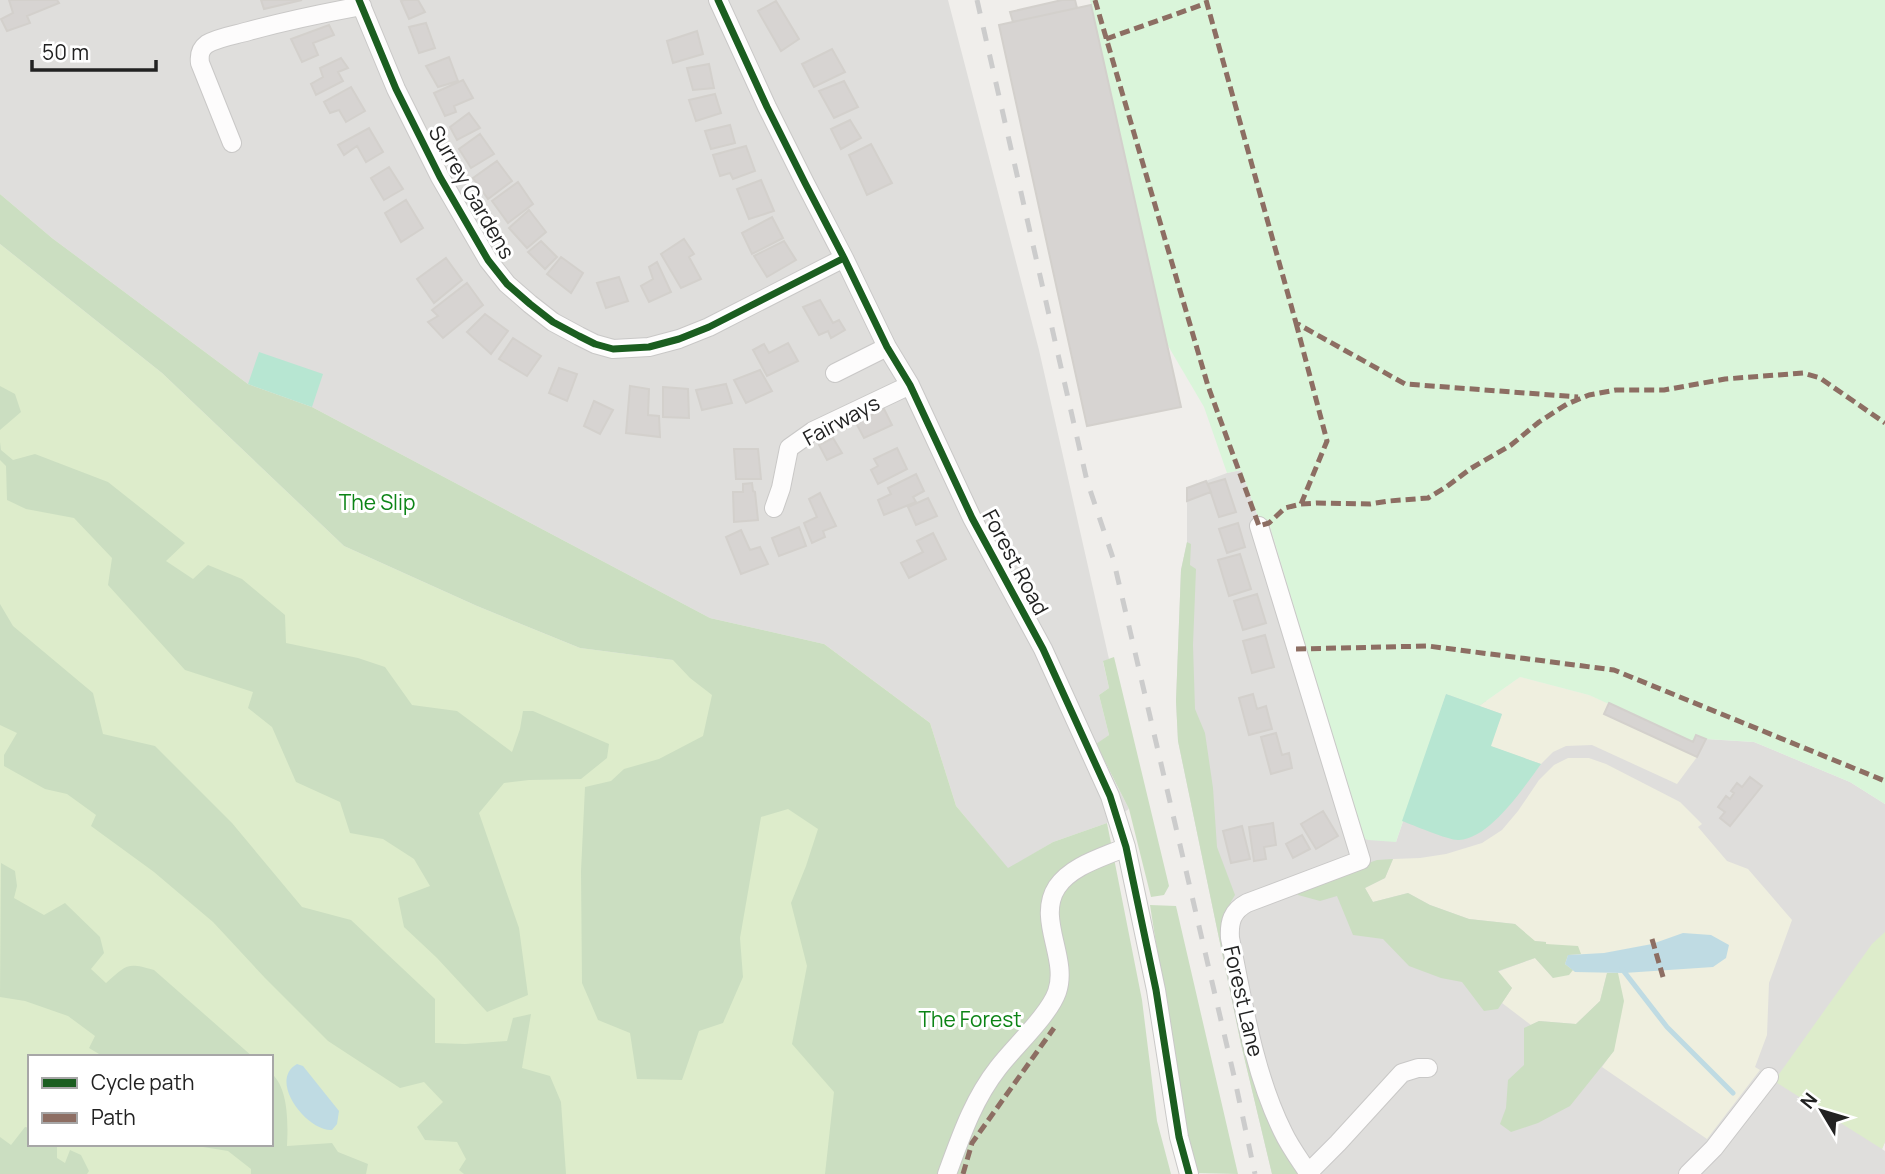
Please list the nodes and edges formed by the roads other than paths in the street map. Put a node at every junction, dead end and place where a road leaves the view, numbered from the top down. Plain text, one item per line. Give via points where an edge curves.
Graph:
1 (718, 0) edge
2 (360, 3) edge
3 (232, 143) dead end
4 (845, 258) junction
5 (887, 347) junction
6 (835, 373) dead end
7 (910, 385) junction
8 (774, 508) dead end
9 (1259, 527) dead end
10 (1126, 847) junction
11 (1429, 1068) dead end
12 (1769, 1077) dead end
13 (947, 1174) edge
14 (1189, 1174) edge
15 (1309, 1174) edge
16 (1688, 1174) edge

1 - 4 street, Forest Road
2 - 3 street via 226,37 201,49 200,63
2 - 4 street, Surrey Gardens via 402,102 488,260 530,304 579,336 613,349 679,340
4 - 5 street, Forest Road
5 - 6 street
5 - 7 street, Forest Road
7 - 8 street, Fairways via 813,431 789,448
7 - 10 street, Forest Road via 972,518 1043,649 1110,796
9 - 15 street, Forest Lane via 1361,860 1247,903 1239,907 1229,926 1250,1036 1265,1086 1283,1133
10 - 13 street via 1084,865 1057,888 1050,905 1058,991 979,1094
10 - 14 street, Forest Road
11 - 15 street via 1402,1073
12 - 16 street

